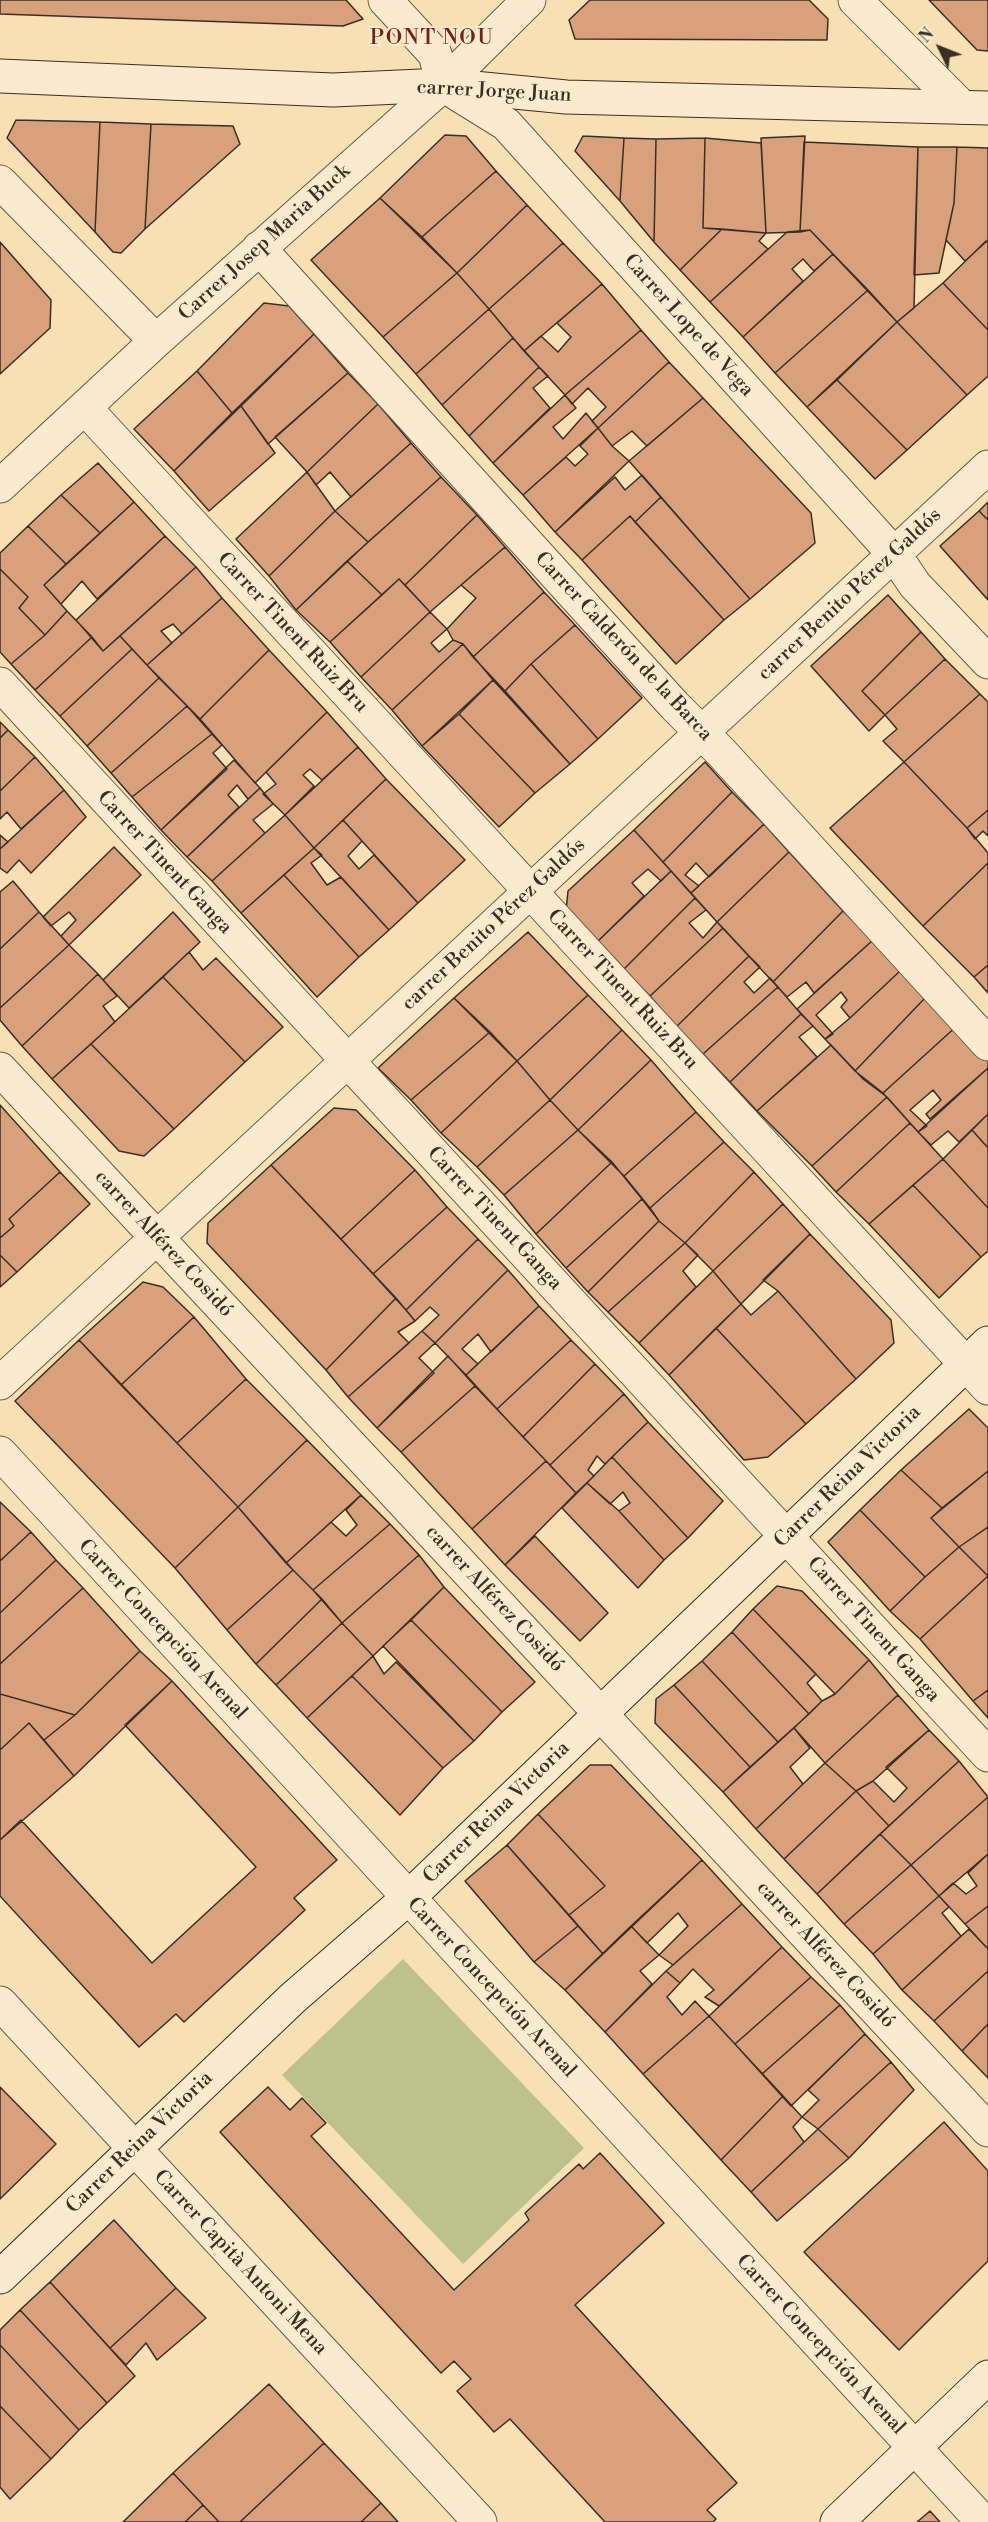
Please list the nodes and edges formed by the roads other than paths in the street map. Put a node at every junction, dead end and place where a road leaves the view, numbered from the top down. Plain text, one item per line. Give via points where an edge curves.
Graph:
1 (385, 0) edge
2 (530, 0) edge
3 (855, 0) edge
4 (0, 76) edge
5 (443, 85) junction
6 (975, 108) edge
7 (0, 182) edge
8 (259, 248) junction
9 (156, 341) junction
10 (85, 408) junction
11 (988, 467) edge
12 (0, 486) edge
13 (894, 554) junction
14 (988, 662) edge
15 (0, 684) edge
16 (702, 732) junction
17 (530, 891) junction
18 (988, 1044) edge
19 (348, 1061) junction
20 (0, 1069) edge
21 (157, 1236) junction
22 (977, 1354) edge
23 (0, 1383) edge
24 (988, 1388) edge
25 (0, 1453) edge
26 (787, 1536) junction
27 (601, 1713) junction
28 (988, 1755) edge
29 (408, 1898) junction
30 (0, 2003) edge
31 (988, 2130) edge
32 (135, 2149) junction
33 (0, 2277) edge
34 (988, 2377) edge
35 (914, 2448) junction
36 (480, 2522) edge
37 (837, 2522) edge
38 (983, 2522) edge

1 - 5 street via 435,54
2 - 5 street, Carrer Josep Maria Buck
3 - 6 street
4 - 5 street, carrer Jorge Juan via 333,90
5 - 6 street, carrer Jorge Juan via 566,96
5 - 8 street, Carrer Josep Maria Buck
5 - 13 street, Carrer Lope de Vega via 506,124
7 - 9 street
8 - 9 street, Carrer Josep Maria Buck
8 - 16 street, Carrer Calderón de la Barca
9 - 10 street, Carrer Josep Maria Buck
10 - 12 street, Carrer Josep Maria Buck
10 - 17 street, Carrer Tinent Ruiz Bru
11 - 13 street, carrer Benito Pérez Galdós
13 - 14 street, Carrer Lope de Vega via 915,585
13 - 16 street, carrer Benito Pérez Galdós
15 - 19 street, Carrer Tinent Ganga
16 - 17 street, carrer Benito Pérez Galdós
16 - 18 street, Carrer Calderón de la Barca
17 - 19 street, carrer Benito Pérez Galdós
17 - 22 street, Carrer Tinent Ruiz Bru
19 - 21 street, carrer Benito Pérez Galdós
19 - 26 street, Carrer Tinent Ganga
20 - 21 street, carrer Alférez Cosidó
21 - 23 street, carrer Benito Pérez Galdós
21 - 27 street, carrer Alférez Cosidó
22 - 24 street, Carrer Tinent Ruiz Bru
22 - 26 street, Carrer Reina Victoria
25 - 29 street, Carrer Concepción Arenal
26 - 27 street, Carrer Reina Victoria
26 - 28 street, Carrer Tinent Ganga
27 - 29 street, Carrer Reina Victoria
27 - 31 street, carrer Alférez Cosidó
29 - 32 street, Carrer Reina Victoria via 293,1998
29 - 35 street, Carrer Concepción Arenal
30 - 32 street, Carrer Capità Antoni Mena
32 - 33 street, Carrer Reina Victoria
32 - 36 street, Carrer Capità Antoni Mena
34 - 35 street
35 - 37 street
35 - 38 street, Carrer Concepción Arenal

